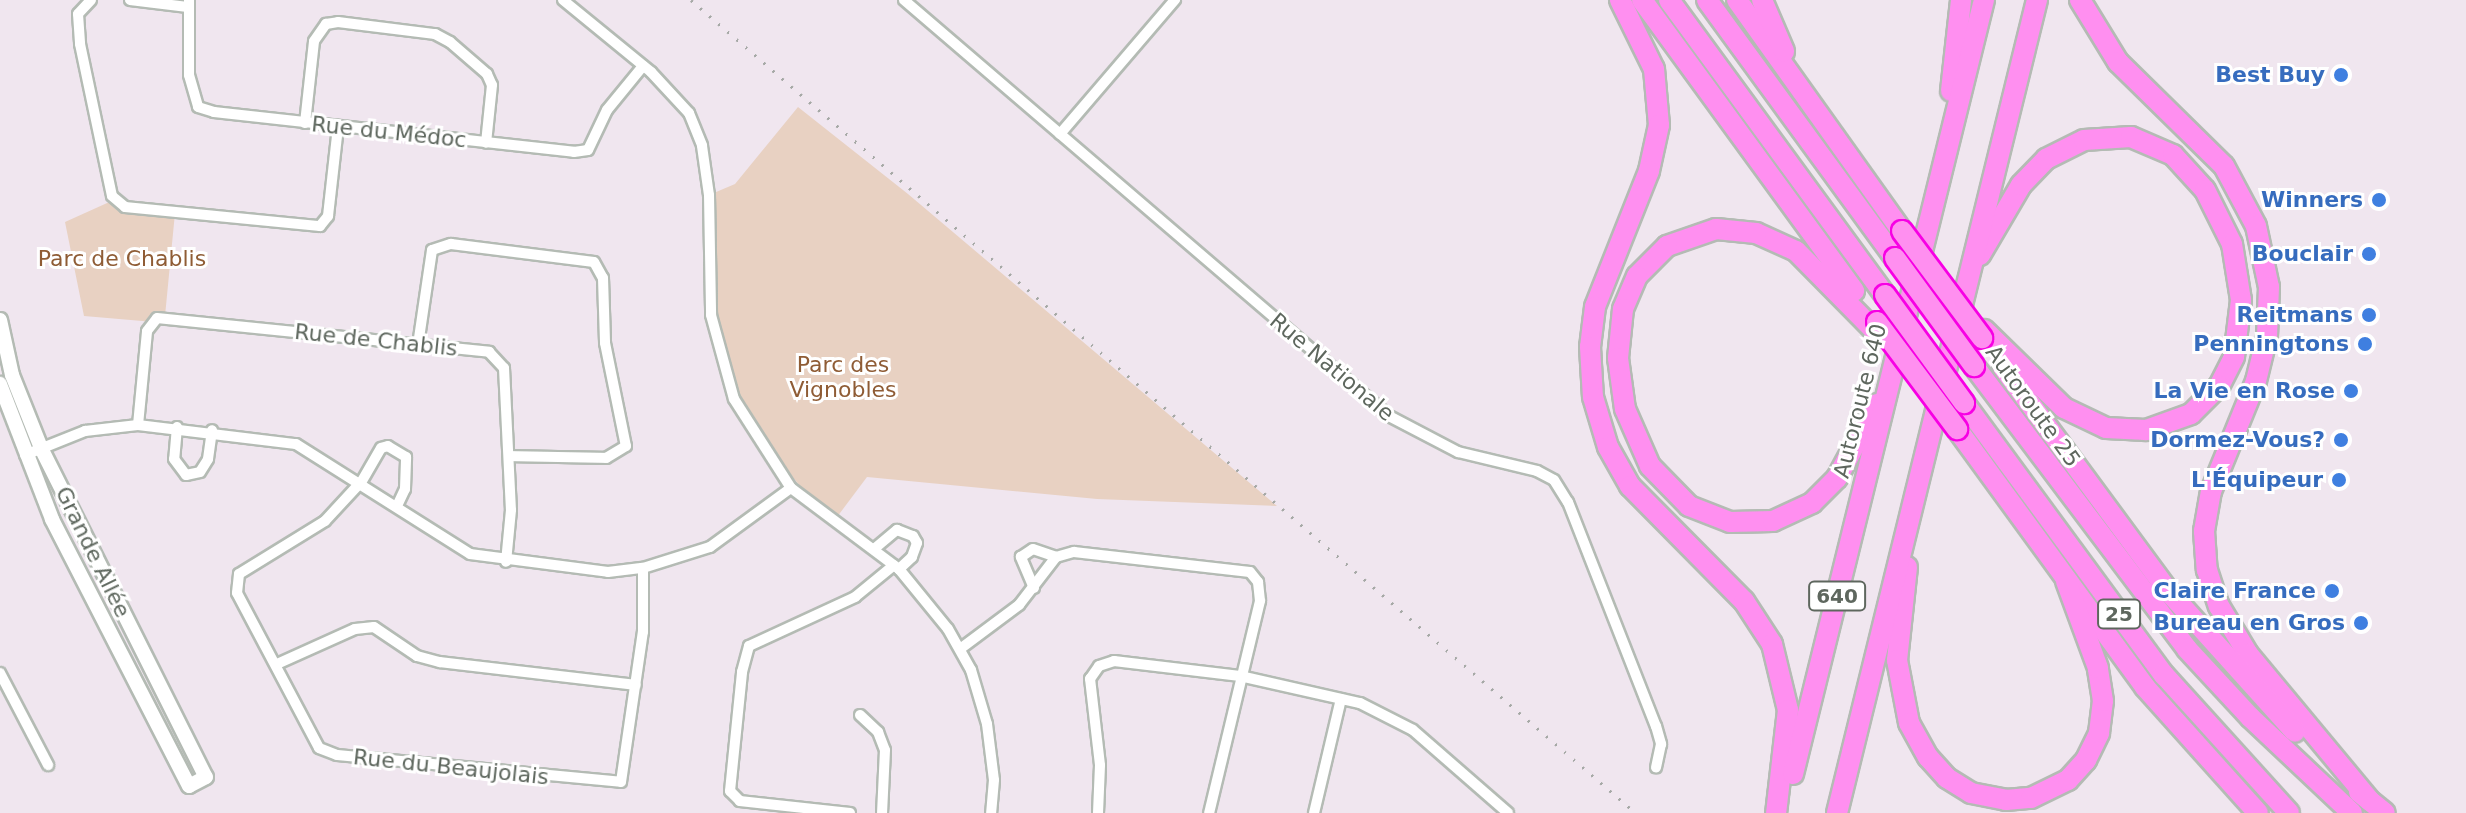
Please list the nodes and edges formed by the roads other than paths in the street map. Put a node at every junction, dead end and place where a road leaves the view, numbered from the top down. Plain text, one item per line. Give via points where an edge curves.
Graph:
1 (91, 0) edge
2 (130, 0) edge
3 (563, 0) edge
4 (904, 0) edge
5 (1175, 0) edge
6 (1620, 0) edge
7 (1642, 0) edge
8 (1669, 0) edge
9 (1707, 0) edge
10 (1961, 0) edge
11 (1984, 0) edge
12 (2037, 0) edge
13 (2080, 0) edge
14 (188, 3) edge
15 (1745, 3) edge
16 (643, 66) junction
17 (305, 123) junction
18 (338, 127) junction
19 (1060, 134) junction
20 (486, 143) junction
21 (1946, 156) junction
22 (1970, 272) junction
23 (0, 320) edge
24 (1876, 326) junction
25 (1983, 334) junction
26 (418, 345) junction
27 (1890, 379) junction
28 (0, 384) edge
29 (138, 425) junction
30 (177, 427) junction
31 (212, 430) junction
32 (41, 448) junction
33 (25, 455) junction
34 (510, 456) junction
35 (361, 482) junction
36 (791, 488) junction
37 (397, 506) junction
38 (1909, 521) junction
39 (874, 549) junction
40 (1056, 557) junction
41 (506, 562) junction
42 (896, 567) junction
43 (643, 568) junction
44 (2066, 581) junction
45 (1034, 588) junction
46 (960, 649) junction
47 (277, 664) junction
48 (0, 673) edge
49 (1240, 676) junction
50 (636, 685) junction
51 (1341, 699) junction
52 (860, 715) dead end
53 (48, 765) dead end
54 (1656, 767) dead end
55 (2378, 807) edge
56 (1316, 812) edge
57 (850, 813) edge
58 (882, 813) edge
59 (991, 813) edge
60 (1098, 813) edge
61 (1209, 813) edge
62 (1508, 813) edge
63 (1776, 813) edge
64 (1784, 813) edge
65 (1837, 813) edge
66 (2258, 813) edge
67 (2289, 813) edge
68 (2352, 813) edge

1 - 18 street via 78,14 80,44 112,196 125,207 320,226 328,216
2 - 14 street
3 - 16 street
4 - 19 street, Rue Nationale
5 - 19 street
6 - 63 highway via 1651,60 1659,125 1649,171 1595,307 1590,347 1593,397 1604,436 1630,486 1739,596 1772,644 1788,710
7 - 24 highway
8 - 67 highway, 25, bridge via 2158,667
9 - 68 highway, Autoroute 25 / 25, bridge via 2187,649
10 - 21 highway
11 - 21 highway, Autoroute 640 / 640
12 - 22 highway, 640
13 - 55 highway via 2118,62 2224,166 2256,226 2268,277 2267,336 2256,381 2211,491 2204,531 2207,570 2219,606 2248,654
14 - 17 street, Rue du Médoc via 189,75 198,107
15 - 25 highway, bridge via 1809,102
16 - 20 street, Rue du Médoc via 607,110 588,150
16 - 36 street via 689,113 702,146 716,346 734,399
17 - 18 street, Rue du Médoc
17 - 20 street via 314,41 326,24 338,22 435,34 450,42 487,74 492,85
18 - 20 street, Rue du Médoc
19 - 54 street, Rue Nationale via 1389,416 1447,448 1537,471 1557,484 1656,726 1661,744
21 - 27 highway, Autoroute 640 / 640
22 - 25 highway via 2033,171 2068,145 2102,136 2148,142 2180,161 2216,207 2235,254 2241,312 2230,366 2199,407 2156,429 2117,430 2072,414
22 - 38 highway, 640
23 - 32 street, Grande Allée via 12,375
24 - 27 highway via 1787,246 1745,230 1697,232 1658,253 1627,297 1618,358 1625,409 1650,466 1679,499 1720,520 1762,523 1794,514 1829,487
24 - 44 highway, bridge
25 - 55 highway via 2197,626 2289,726
26 - 29 street, Rue de Chablis via 157,318 147,331
26 - 34 street, Rue de Chablis via 489,352 500,359
26 - 34 street via 432,250 451,244 594,262 603,278 605,343 626,446 606,458
27 - 64 highway, Autoroute 640 / 640
28 - 33 street, Grande Allée
29 - 30 street
29 - 32 street via 85,431
30 - 31 street
30 - 31 street via 174,459 186,475 200,472 208,459
31 - 35 street via 296,444
32 - 33 street
32 - 33 street, Grande Allée via 206,777 189,786
34 - 41 street, Rue de Chablis
35 - 37 street
35 - 37 street via 381,448 401,452 407,472
35 - 47 street, Rue du Beaujolais via 325,521 239,574 237,593
36 - 39 street
36 - 43 street via 710,547
37 - 41 street via 450,546
38 - 44 highway via 1898,647 1900,694 1928,757 1971,793 2006,800 2039,795 2068,780 2094,746 2102,710 2100,678
38 - 65 highway, 640
39 - 42 street
39 - 42 street via 897,530 913,536 917,543 912,557
40 - 45 street
40 - 45 street via 1033,549 1021,557
40 - 49 street via 1074,552 1250,572 1261,591
41 - 43 street via 608,572
42 - 46 street via 934,608
42 - 57 street via 855,597 749,646 742,672 730,791 740,801
43 - 50 street, Rue du Beaujolais
44 - 66 highway via 2159,704
45 - 46 street
46 - 59 street via 987,724 994,780
47 - 50 street via 355,629 374,627 417,656 440,662
47 - 50 street, Rue du Beaujolais via 319,748 337,755 612,784 625,777
48 - 53 street
49 - 51 street
49 - 60 street via 1114,661 1099,666 1090,679 1100,765
49 - 61 street
51 - 56 street
51 - 62 street via 1413,730
52 - 58 street via 878,732 885,750

